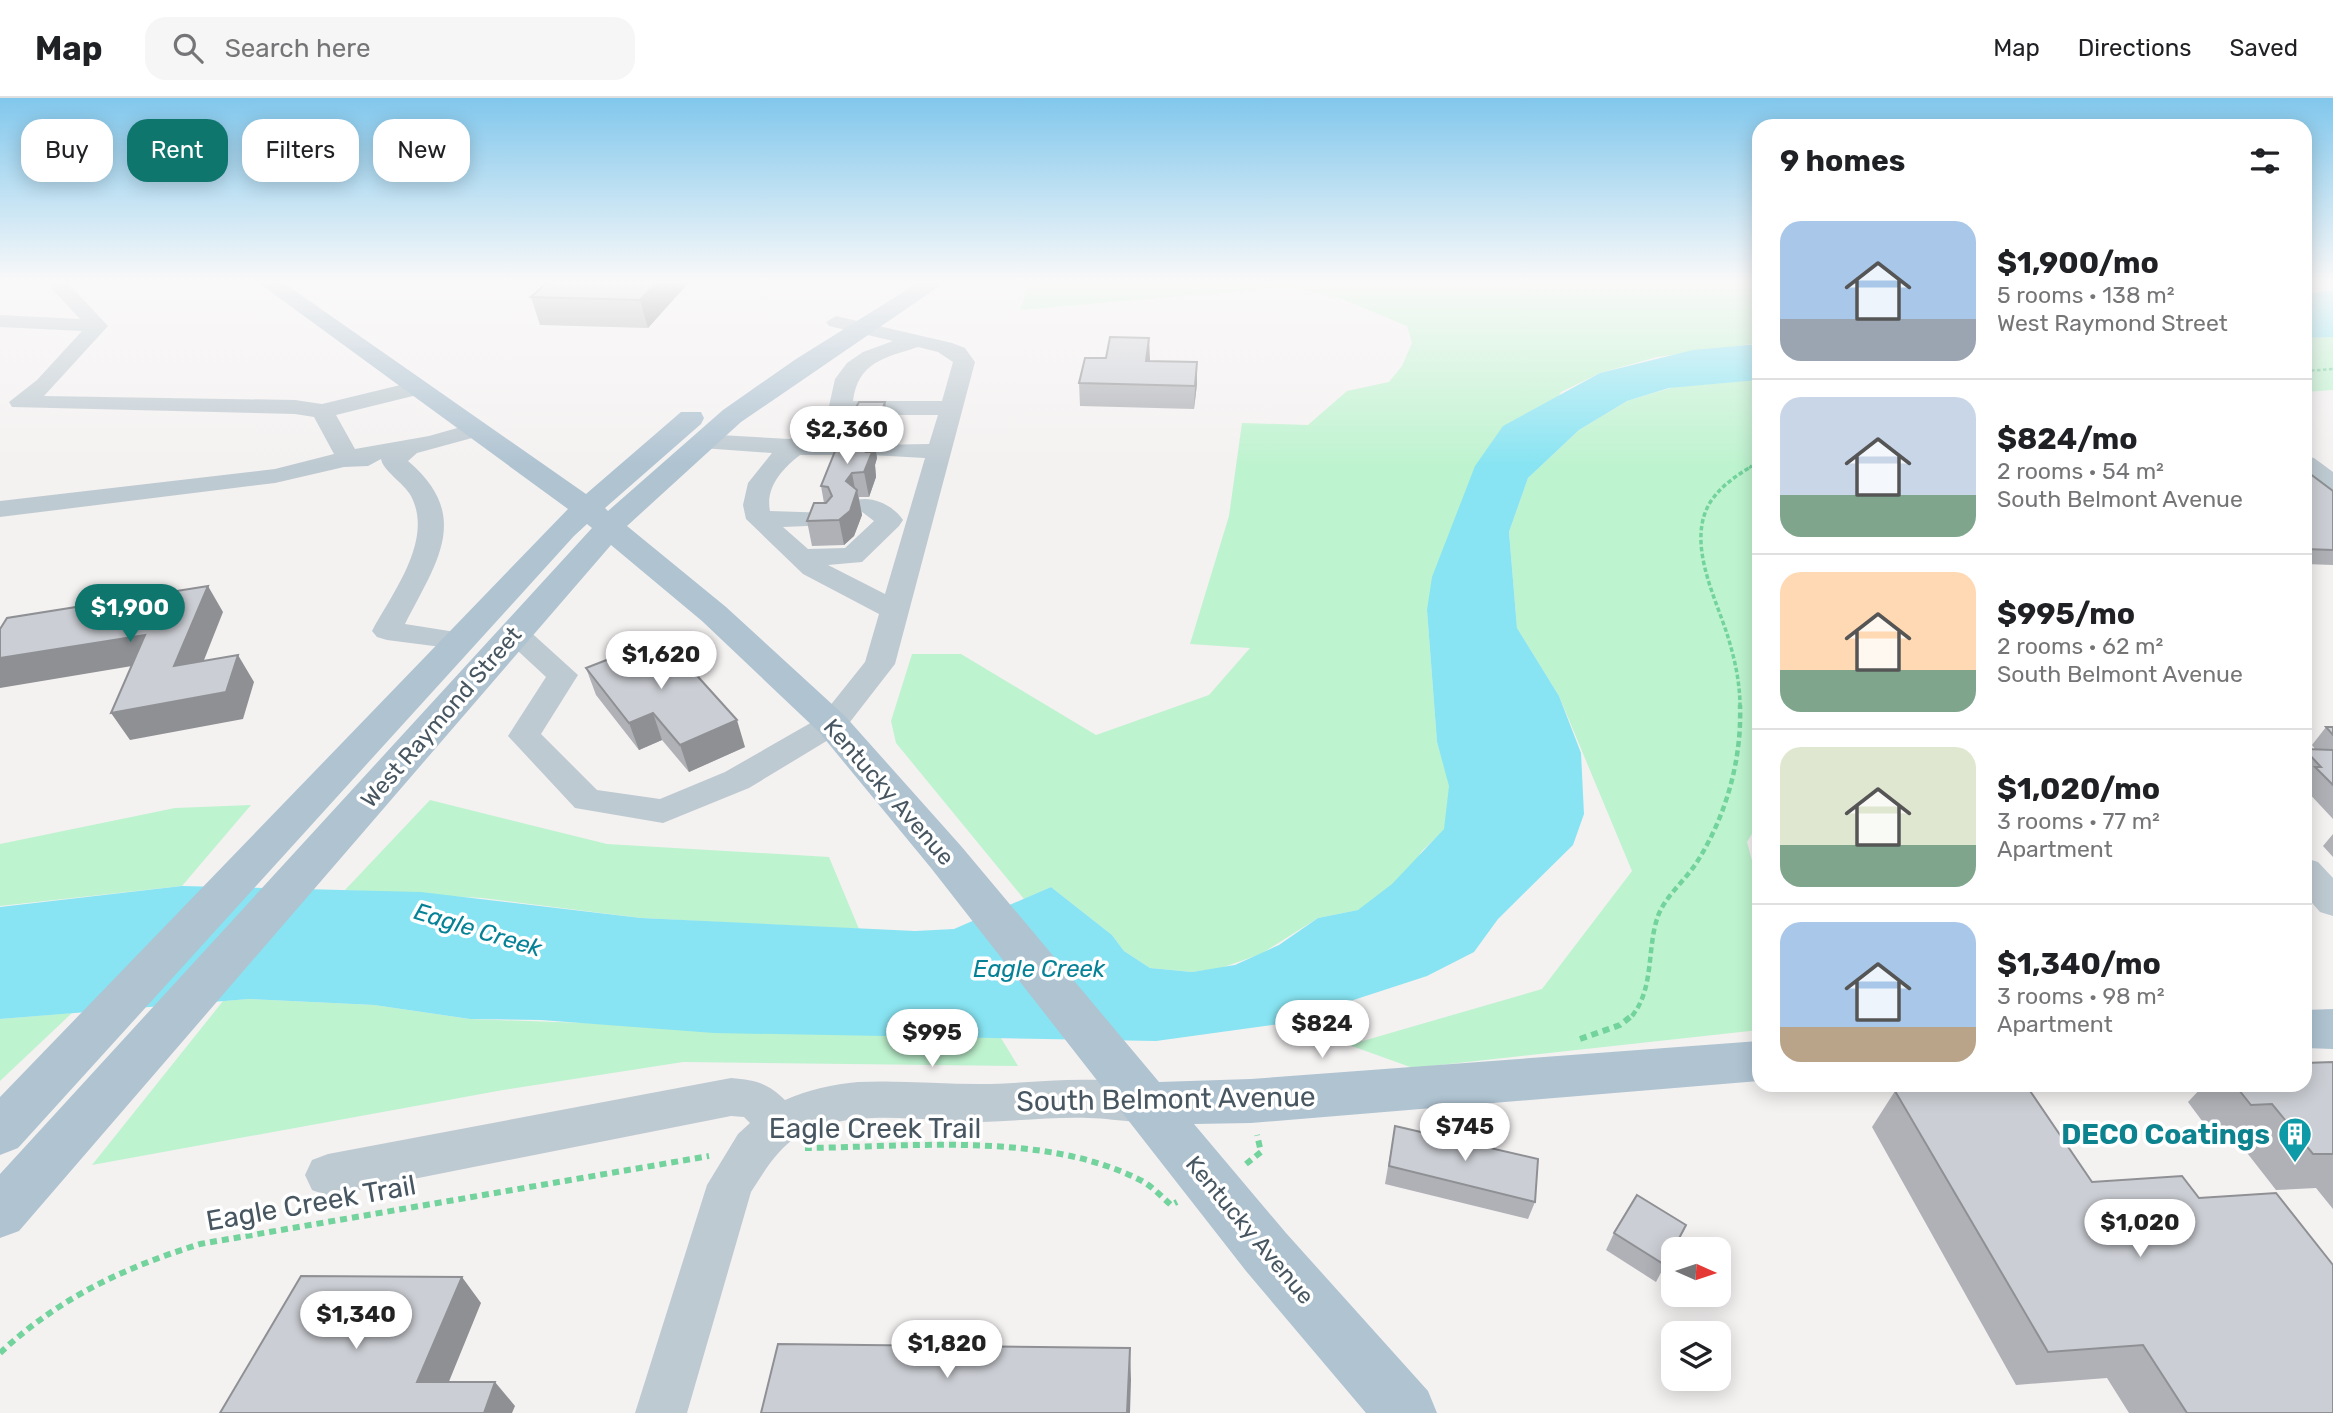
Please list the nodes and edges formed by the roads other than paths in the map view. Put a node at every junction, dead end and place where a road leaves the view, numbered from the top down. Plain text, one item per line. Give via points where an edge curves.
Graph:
1 (83, 342) edge
2 (353, 342) edge
3 (815, 342) edge
4 (828, 342) edge
5 (912, 342) edge
6 (928, 342) edge
7 (417, 388) junction
8 (10, 401) edge
9 (839, 408) junction
10 (952, 408) junction
11 (322, 411) junction
12 (475, 430) junction
13 (702, 441) junction
14 (807, 448) junction
15 (928, 450) junction
16 (401, 454) junction
17 (2312, 456) edge
18 (348, 457) junction
19 (2333, 457) edge
20 (2312, 468) edge
21 (2333, 484) edge
22 (0, 509) edge
23 (597, 517) junction
24 (759, 519) junction
25 (921, 519) junction
26 (860, 520) dead end
27 (890, 520) junction
28 (817, 529) junction
29 (895, 611) junction
30 (515, 633) junction
31 (457, 640) junction
32 (832, 724) junction
33 (2312, 879) edge
34 (2333, 902) edge
35 (2312, 1029) edge
36 (2333, 1029) edge
37 (1752, 1062) edge
38 (1146, 1104) junction
39 (0, 1132) edge
40 (767, 1136) junction
41 (328, 1175) dead end
42 (0, 1213) edge
43 (661, 1413) edge
44 (1406, 1413) edge

1 - 8 street via 45,385
2 - 7 main road, Kentucky Avenue
3 - 23 main road, West Raymond Street via 746,377 649,452
4 - 13 main road, West Raymond Street
5 - 9 street via 858,366 847,377
6 - 10 street via 946,347 962,359
7 - 11 street
7 - 12 main road, Kentucky Avenue
8 - 11 street
9 - 10 street
9 - 14 street
10 - 15 street
11 - 18 street
12 - 16 street
12 - 23 main road, Kentucky Avenue
13 - 14 street
13 - 23 main road, West Raymond Street
14 - 14 street via 850,450
14 - 24 street via 771,467 756,505
15 - 15 street via 880,450
15 - 25 street
16 - 18 street
16 - 31 street via 405,469 425,498 432,530 387,631
17 - 19 street
18 - 22 street via 286,475
20 - 21 street
23 - 30 main road, West Raymond Street
23 - 31 main road, West Raymond Street
23 - 32 main road, Kentucky Avenue via 739,636
24 - 28 street
24 - 28 street via 791,519
25 - 27 street
25 - 29 street
26 - 27 street
27 - 28 street via 852,556
28 - 29 street via 813,568
29 - 32 street via 880,664
30 - 32 street via 563,675 524,736 587,800 663,811 737,780
30 - 42 main road, West Raymond Street
31 - 39 main road, West Raymond Street
32 - 38 main road, Kentucky Avenue
33 - 34 street
35 - 36 main road
37 - 38 main road, South Belmont Avenue via 1251,1101
38 - 40 street, South Belmont Avenue via 1089,1099 856,1101 808,1110
38 - 44 main road, Kentucky Avenue
40 - 41 street via 755,1099 731,1097
40 - 43 street via 730,1185

